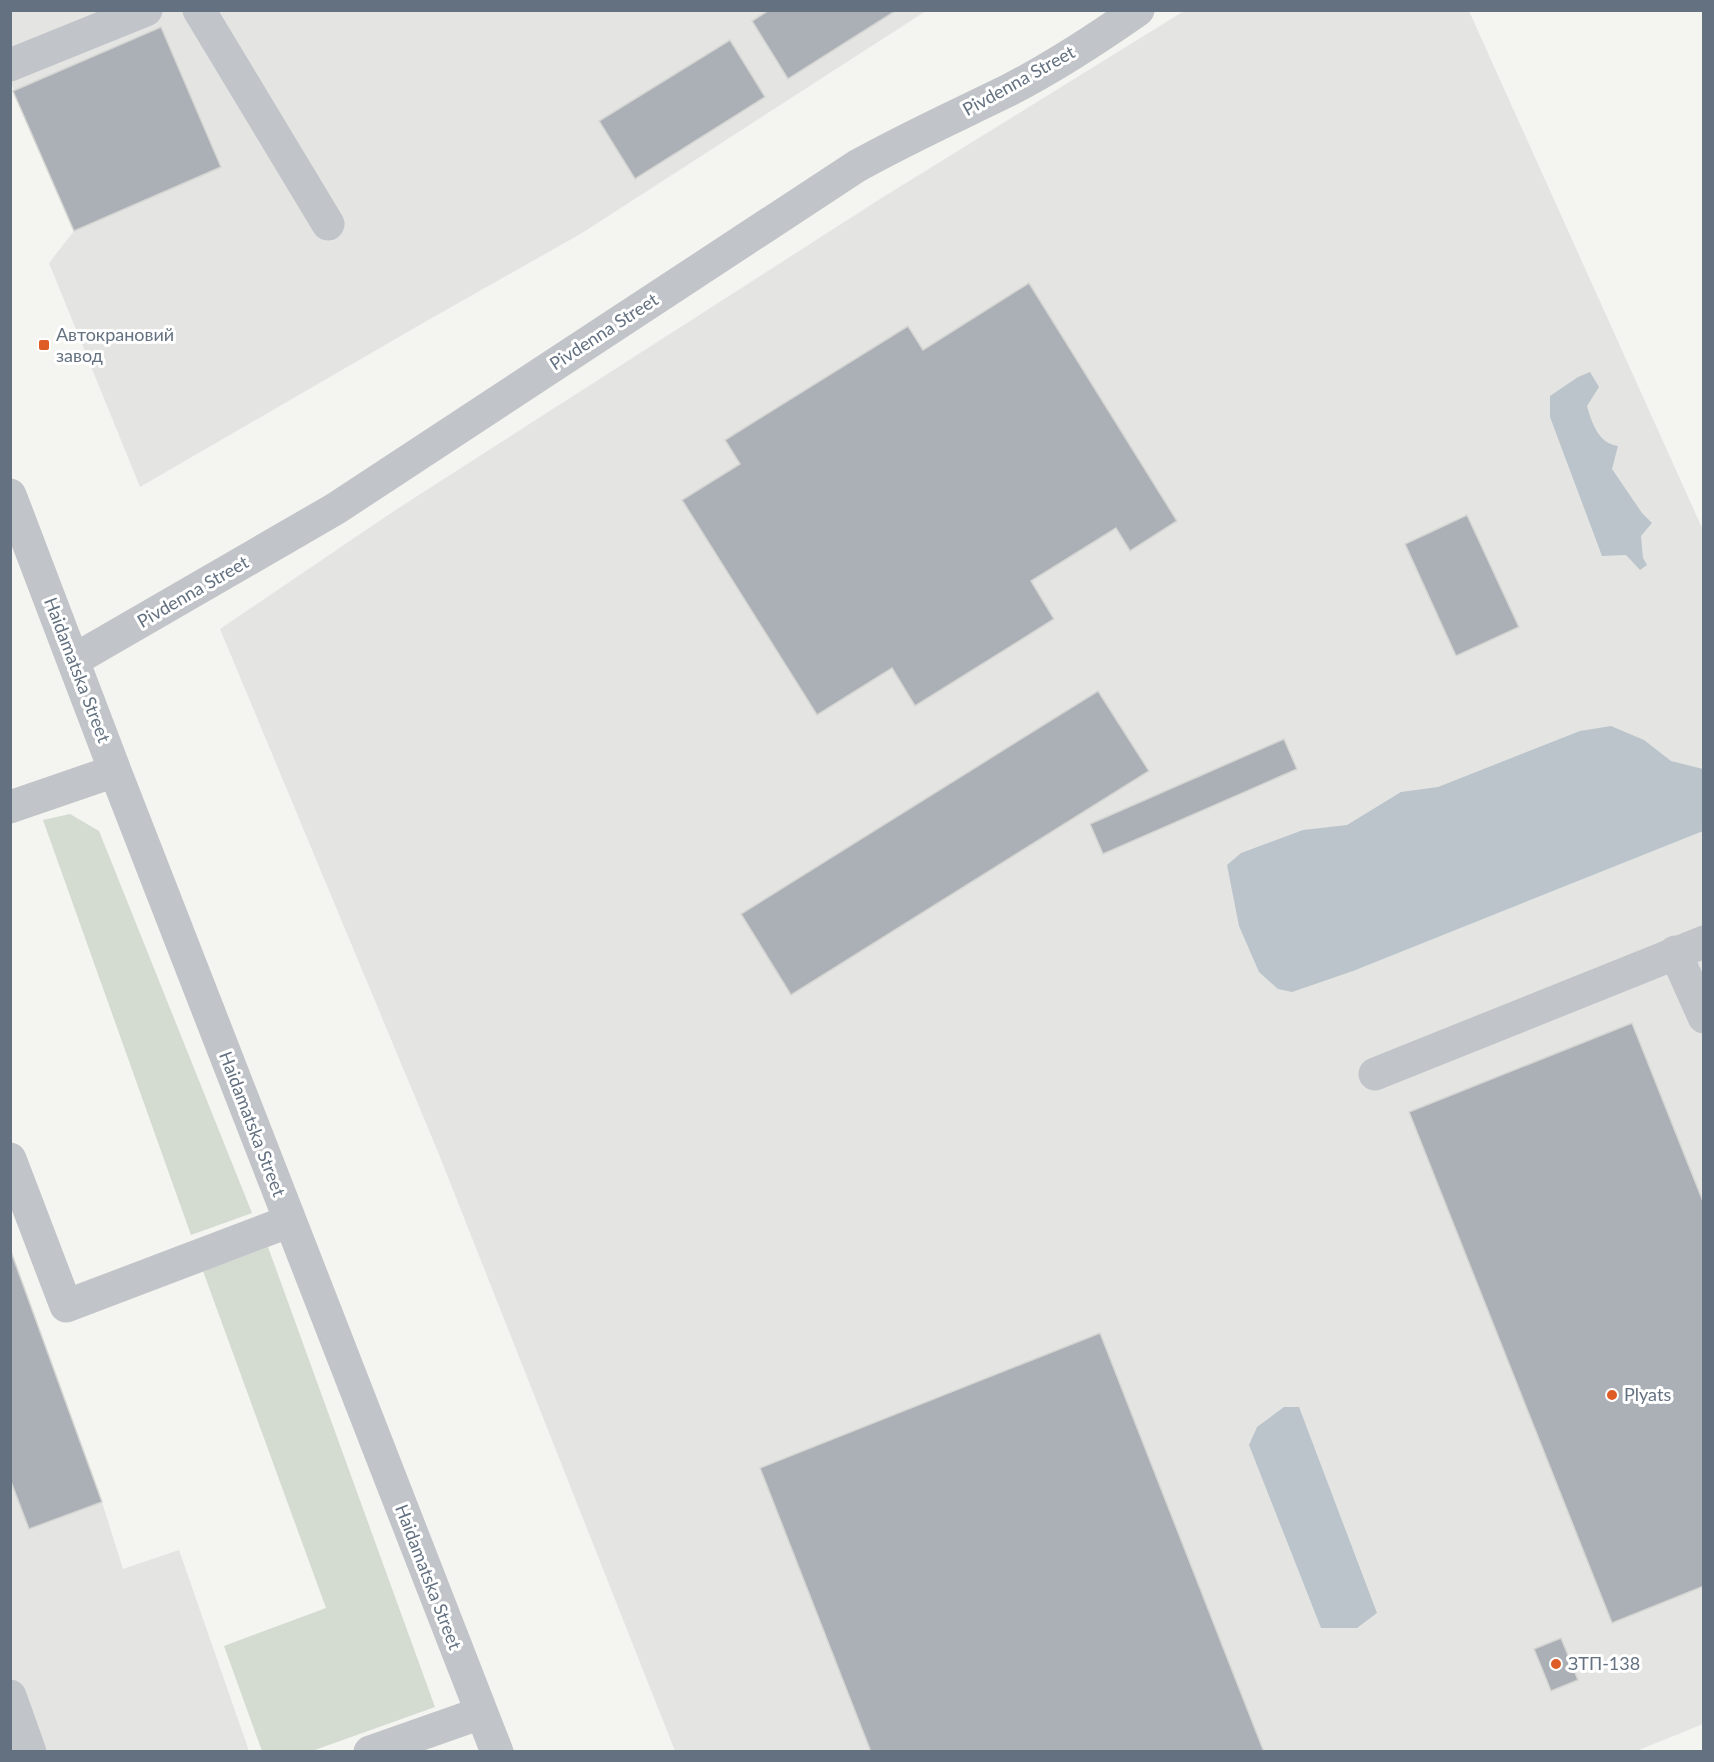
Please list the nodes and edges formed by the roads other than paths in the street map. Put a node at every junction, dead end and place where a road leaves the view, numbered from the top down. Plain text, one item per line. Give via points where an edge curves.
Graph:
1 (146, 10) edge
2 (199, 10) edge
3 (1138, 10) edge
4 (10, 65) edge
5 (328, 224) dead end
6 (10, 495) edge
7 (74, 660) junction
8 (116, 771) junction
9 (10, 807) edge
10 (1689, 947) edge
11 (1704, 1017) edge
12 (1375, 1074) dead end
13 (10, 1159) edge
14 (290, 1221) junction
15 (10, 1696) edge
16 (481, 1713) junction
17 (30, 1752) edge
18 (370, 1752) edge
19 (497, 1752) edge

1 - 4 street
2 - 5 street
3 - 7 street, Pivdenna Street via 1011,89 857,166 327,514
6 - 7 street, Haidamatska Street
7 - 8 street, Haidamatska Street
8 - 9 street
8 - 14 street, Haidamatska Street
10 - 11 street
10 - 12 street
13 - 14 street via 66,1306
14 - 16 street, Haidamatska Street
15 - 17 street
16 - 18 street
16 - 19 street, Haidamatska Street

